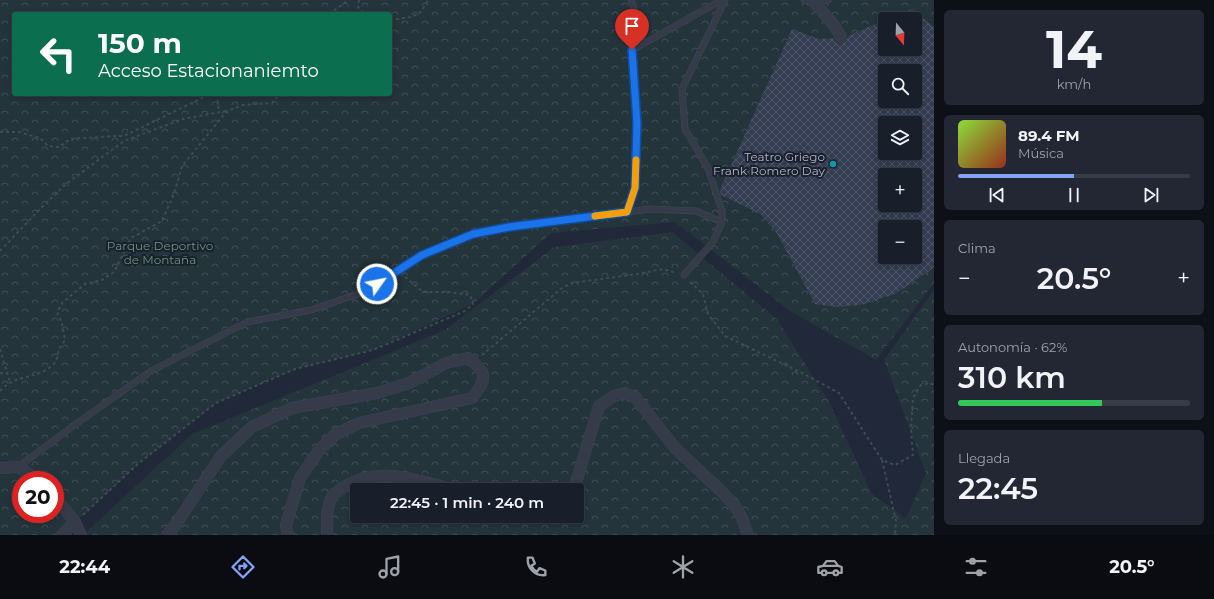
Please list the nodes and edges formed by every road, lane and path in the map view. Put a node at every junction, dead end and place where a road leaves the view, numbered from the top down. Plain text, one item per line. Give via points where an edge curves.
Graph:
1 (349, 0) edge
2 (359, 0) edge
3 (428, 0) edge
4 (631, 0) edge
5 (722, 0) edge
6 (725, 0) edge
7 (828, 0) edge
8 (808, 1) edge
9 (332, 12) edge
10 (363, 12) edge
11 (392, 20) edge
12 (841, 37) dead end
13 (632, 50) junction
14 (206, 96) edge
15 (217, 96) edge
16 (277, 96) edge
17 (227, 111) junction
18 (219, 113) junction
19 (0, 132) edge
20 (124, 136) junction
21 (124, 141) junction
22 (627, 212) junction
23 (722, 222) junction
24 (0, 251) edge
25 (397, 271) junction
26 (684, 275) junction
27 (0, 349) edge
28 (474, 362) junction
29 (0, 374) edge
30 (8, 374) junction
31 (10, 382) junction
32 (934, 385) edge
33 (0, 391) edge
34 (882, 460) junction
35 (18, 467) junction
36 (0, 468) edge
37 (24, 471) edge
38 (352, 483) edge
39 (428, 483) edge
40 (576, 483) edge
41 (350, 484) edge
42 (64, 508) edge
43 (75, 522) junction
44 (62, 535) edge
45 (81, 535) edge
46 (167, 535) edge
47 (288, 535) edge
48 (328, 535) edge
49 (748, 535) edge
50 (895, 535) edge

1 - 9 path
2 - 10 path via 358,7
3 - 11 path via 421,12 410,17
4 - 13 lane via 634,9
5 - 13 lane
6 - 23 lane via 682,89 685,129 708,168 722,211
7 - 8 lane
8 - 12 street via 834,25
13 - 22 lane via 637,123 635,188
14 - 20 path
15 - 18 path
16 - 17 path via 272,103 243,105
17 - 18 path
17 - 31 path via 182,166 174,194 162,221 131,238 114,272 102,280 85,284 64,302 57,312 65,340 54,364 39,374
18 - 21 path via 183,119
19 - 20 path via 19,132 40,138 48,146 58,147 70,139
20 - 21 path
21 - 24 path via 66,184
22 - 23 lane via 650,209 696,211
22 - 25 lane via 473,234 422,255
23 - 26 lane via 713,242
25 - 35 lane via 367,291 311,310 247,322 151,371
25 - 43 path via 423,292 470,295 473,304 465,311 374,350 295,369 216,403 139,463
26 - 28 path via 663,269 572,283 562,288
26 - 34 path via 703,294 708,314 725,336 839,393
27 - 30 path
28 - 46 street via 468,358 446,363 409,383 377,393 292,408 252,427 221,456
28 - 47 street via 483,374 482,386 472,398 358,423 336,434 320,448 300,478 286,525
29 - 30 path
30 - 31 path
31 - 33 path
32 - 34 path via 921,385 913,398 913,455 895,465
34 - 50 path via 896,521
35 - 36 street
35 - 37 street
38 - 39 street via 378,475 405,477
40 - 49 street via 599,406 614,396 625,393 636,398 675,448 735,506
41 - 48 street via 334,494 327,510
42 - 43 street
43 - 44 street
43 - 45 street

